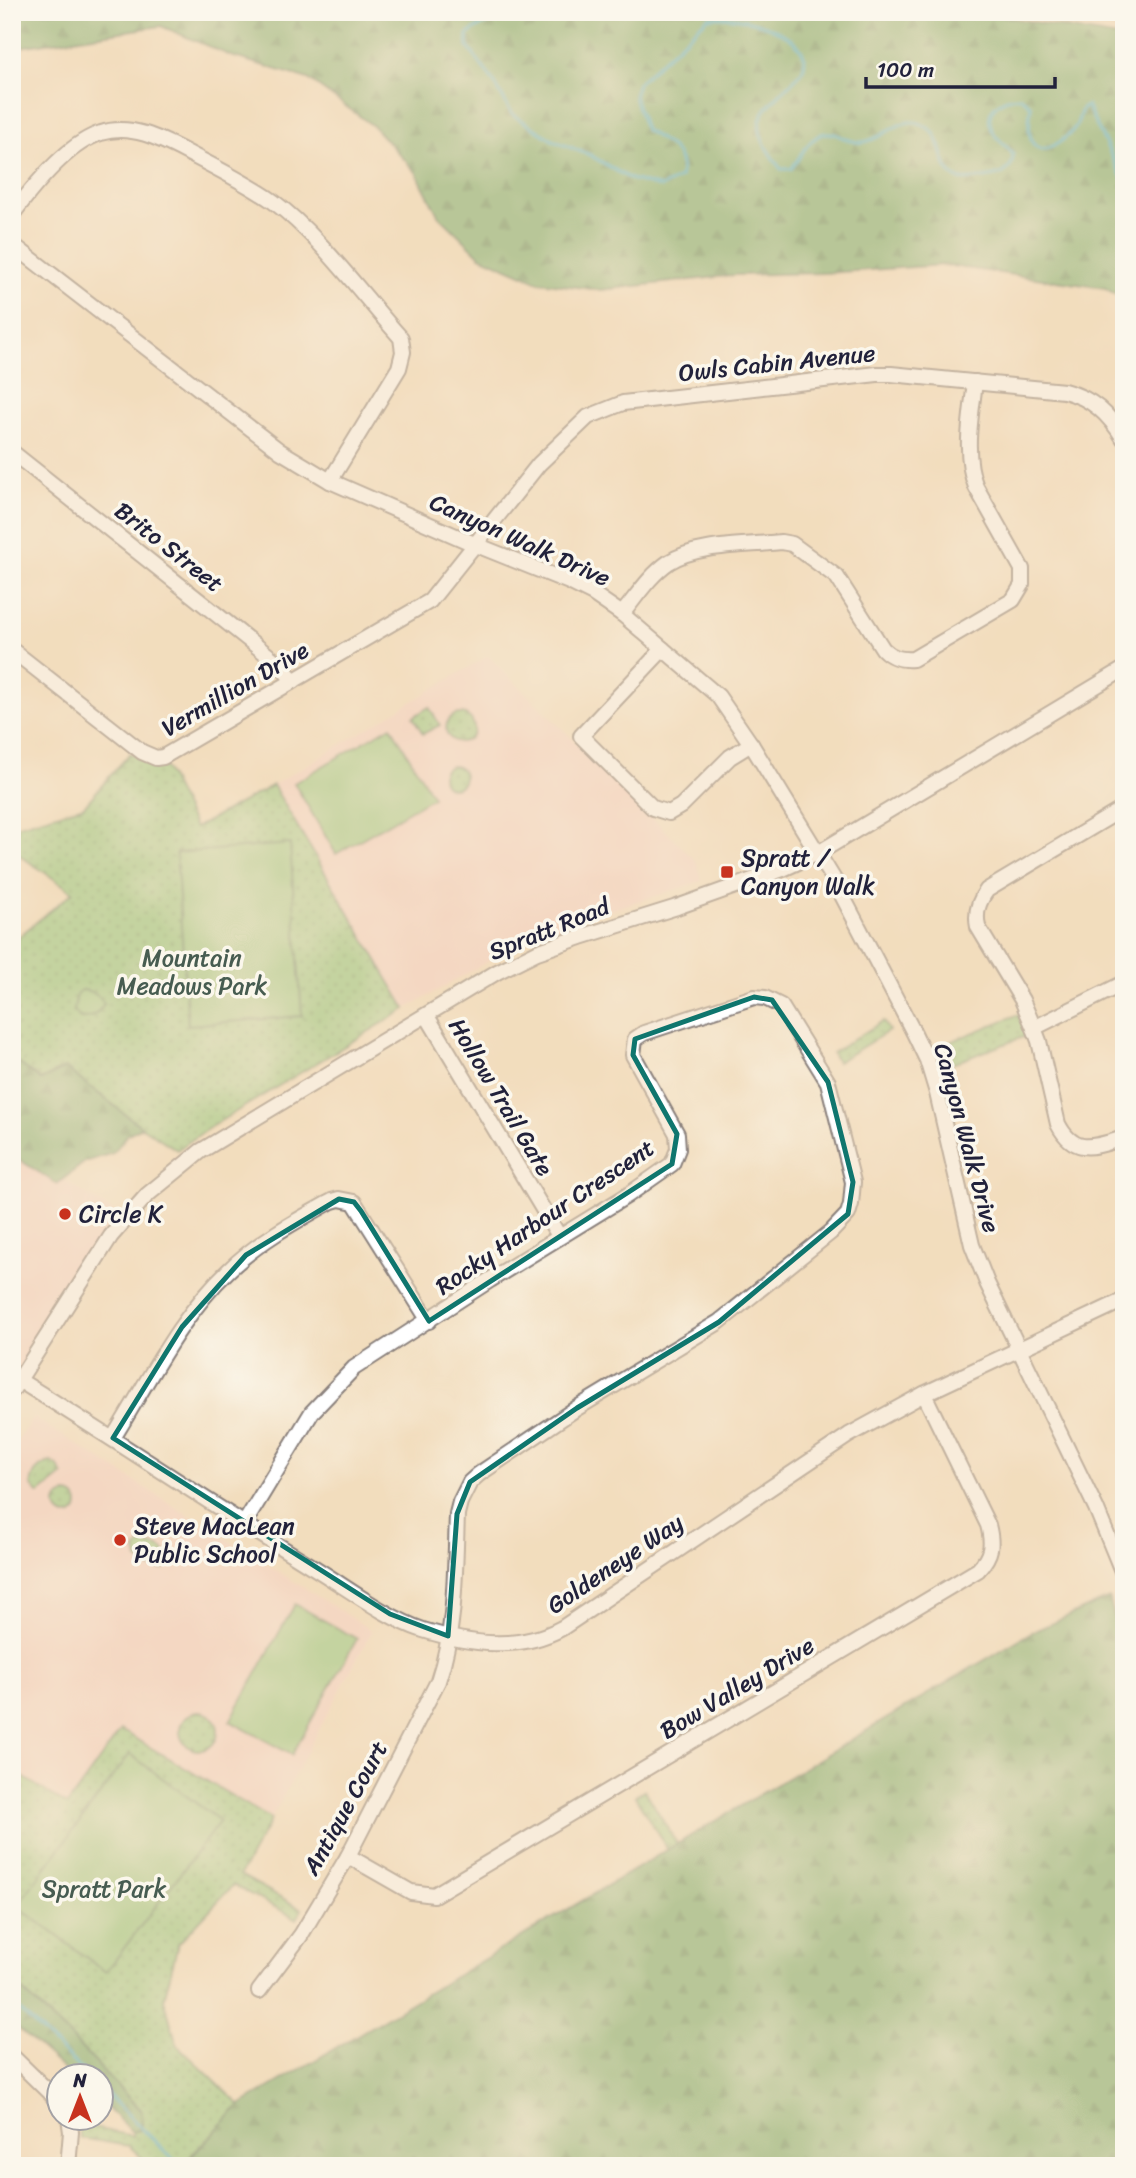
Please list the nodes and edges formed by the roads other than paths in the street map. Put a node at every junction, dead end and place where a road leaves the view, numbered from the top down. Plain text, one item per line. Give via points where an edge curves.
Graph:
1 (12, 215) edge
2 (12, 244) edge
3 (975, 382) junction
4 (1124, 439) edge
5 (12, 452) edge
6 (330, 481) junction
7 (474, 544) junction
8 (622, 614) junction
9 (663, 649) junction
10 (12, 650) edge
11 (1124, 669) edge
12 (294, 681) junction
13 (751, 744) junction
14 (1124, 808) edge
15 (818, 853) junction
16 (1124, 983) edge
17 (427, 1016) junction
18 (1034, 1028) junction
19 (1124, 1138) edge
20 (559, 1236) junction
21 (1122, 1305) edge
22 (429, 1321) junction
23 (1020, 1348) junction
24 (15, 1382) edge
25 (924, 1394) junction
26 (113, 1438) junction
27 (244, 1524) junction
28 (1124, 1576) edge
29 (448, 1636) junction
30 (348, 1856) junction
31 (259, 1992) dead end
32 (12, 2056) edge
33 (46, 2089) edge
34 (71, 2132) edge
35 (68, 2166) edge

1 - 6 street via 80,143 102,132 126,130 155,136 274,202 401,338 399,368
2 - 6 street, Canyon Walk Drive via 258,435
3 - 4 street, Owls Cabin Avenue via 1075,394 1101,408
3 - 7 street, Owls Cabin Avenue via 877,374 623,403 577,426 539,464
3 - 8 street via 969,462 976,488 1023,569 1022,586 1013,600 904,660 883,649 837,577 792,544 781,542 679,557 651,578
5 - 12 street, Brito Street via 279,664
6 - 7 street, Canyon Walk Drive
7 - 8 street, Canyon Walk Drive via 569,582
7 - 12 street, Vermillion Drive via 430,601
8 - 9 street, Canyon Walk Drive
9 - 13 street, Canyon Walk Drive via 718,696
9 - 13 street via 580,736 653,808 669,813 730,757
10 - 12 street, Vermillion Drive via 142,752 156,758 176,751
11 - 15 street, Spratt Road
13 - 15 street, Canyon Walk Drive
14 - 18 street via 987,890 978,908 978,927
15 - 17 street, Spratt Road via 771,874 537,952
15 - 23 street, Canyon Walk Drive via 927,1060 972,1245
16 - 18 street
17 - 20 street, Hollow Trail Gate
17 - 24 street, Spratt Road via 218,1140 160,1183 111,1236
18 - 19 street via 1058,1124 1066,1137 1085,1147
20 - 22 street, Rocky Harbour Crescent
20 - 29 street, Rocky Harbour Crescent via 628,1195 672,1164 676,1156 677,1134 633,1055 635,1039 754,997 780,1006 828,1082 853,1182 848,1214 719,1322 577,1408 470,1482 457,1514
21 - 23 street, Goldeneye Way
22 - 26 street via 354,1202 332,1201 283,1228 228,1270 182,1327
22 - 27 street, Rocky Harbour Crescent via 354,1368 312,1412
23 - 25 street, Goldeneye Way
23 - 28 street, Canyon Walk Drive
24 - 26 street, Goldeneye Way
25 - 29 street, Goldeneye Way via 849,1436 552,1634 497,1644
25 - 30 street, Bow Valley Drive via 988,1525 992,1549 978,1570 435,1895 411,1892
26 - 27 street, Goldeneye Way
27 - 29 street, Goldeneye Way via 390,1614
29 - 30 street, Antique Court via 434,1691
30 - 31 street, Antique Court
32 - 33 street
34 - 35 street

